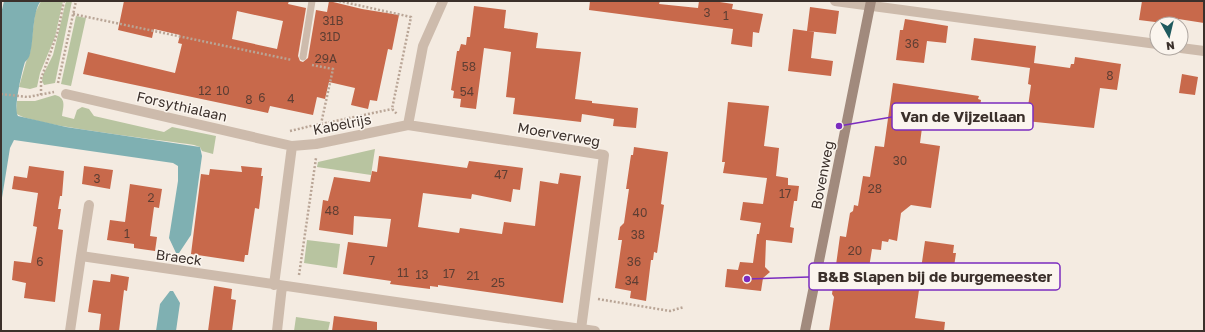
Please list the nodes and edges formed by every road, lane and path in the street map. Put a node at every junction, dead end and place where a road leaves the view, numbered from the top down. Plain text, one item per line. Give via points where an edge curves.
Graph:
1 (64, 1) edge
2 (76, 1) edge
3 (312, 1) edge
4 (339, 1) edge
5 (443, 1) edge
6 (834, 1) edge
7 (870, 3) edge
8 (73, 14) junction
9 (1149, 43) edge
10 (1189, 49) edge
11 (1204, 51) edge
12 (302, 57) dead end
13 (295, 60) dead end
14 (308, 64) dead end
15 (61, 93) junction
16 (1, 94) edge
17 (41, 95) junction
18 (392, 109) junction
19 (321, 124) junction
20 (408, 125) junction
21 (316, 144) junction
22 (292, 146) junction
23 (89, 205) dead end
24 (80, 256) junction
25 (278, 285) junction
26 (298, 288) junction
27 (585, 297) junction
28 (684, 307) dead end
29 (581, 329) junction
30 (70, 331) edge
31 (277, 331) edge
32 (595, 331) edge
33 (805, 331) edge

1 - 17 path via 58,31 41,79
2 - 8 path
3 - 12 lane
4 - 18 path via 411,17
5 - 20 street via 423,46
6 - 7 street
7 - 9 street
7 - 33 street, Bovenweg
8 - 13 path
8 - 15 path
10 - 11 street
14 - 19 path via 333,70
15 - 17 path
15 - 22 street, Forsythialaan
16 - 17 path via 28,98
18 - 19 path
18 - 20 path
19 - 21 path via 315,125
20 - 21 street, Kabelrijs
20 - 27 street, Moerverweg via 604,154
21 - 22 street, Kabelrijs
21 - 26 path
22 - 25 street
23 - 24 street
24 - 25 street, Braeck
24 - 30 street
25 - 26 street
25 - 31 street
26 - 29 street
27 - 28 path via 670,311
27 - 29 street, Moerverweg
29 - 32 street

